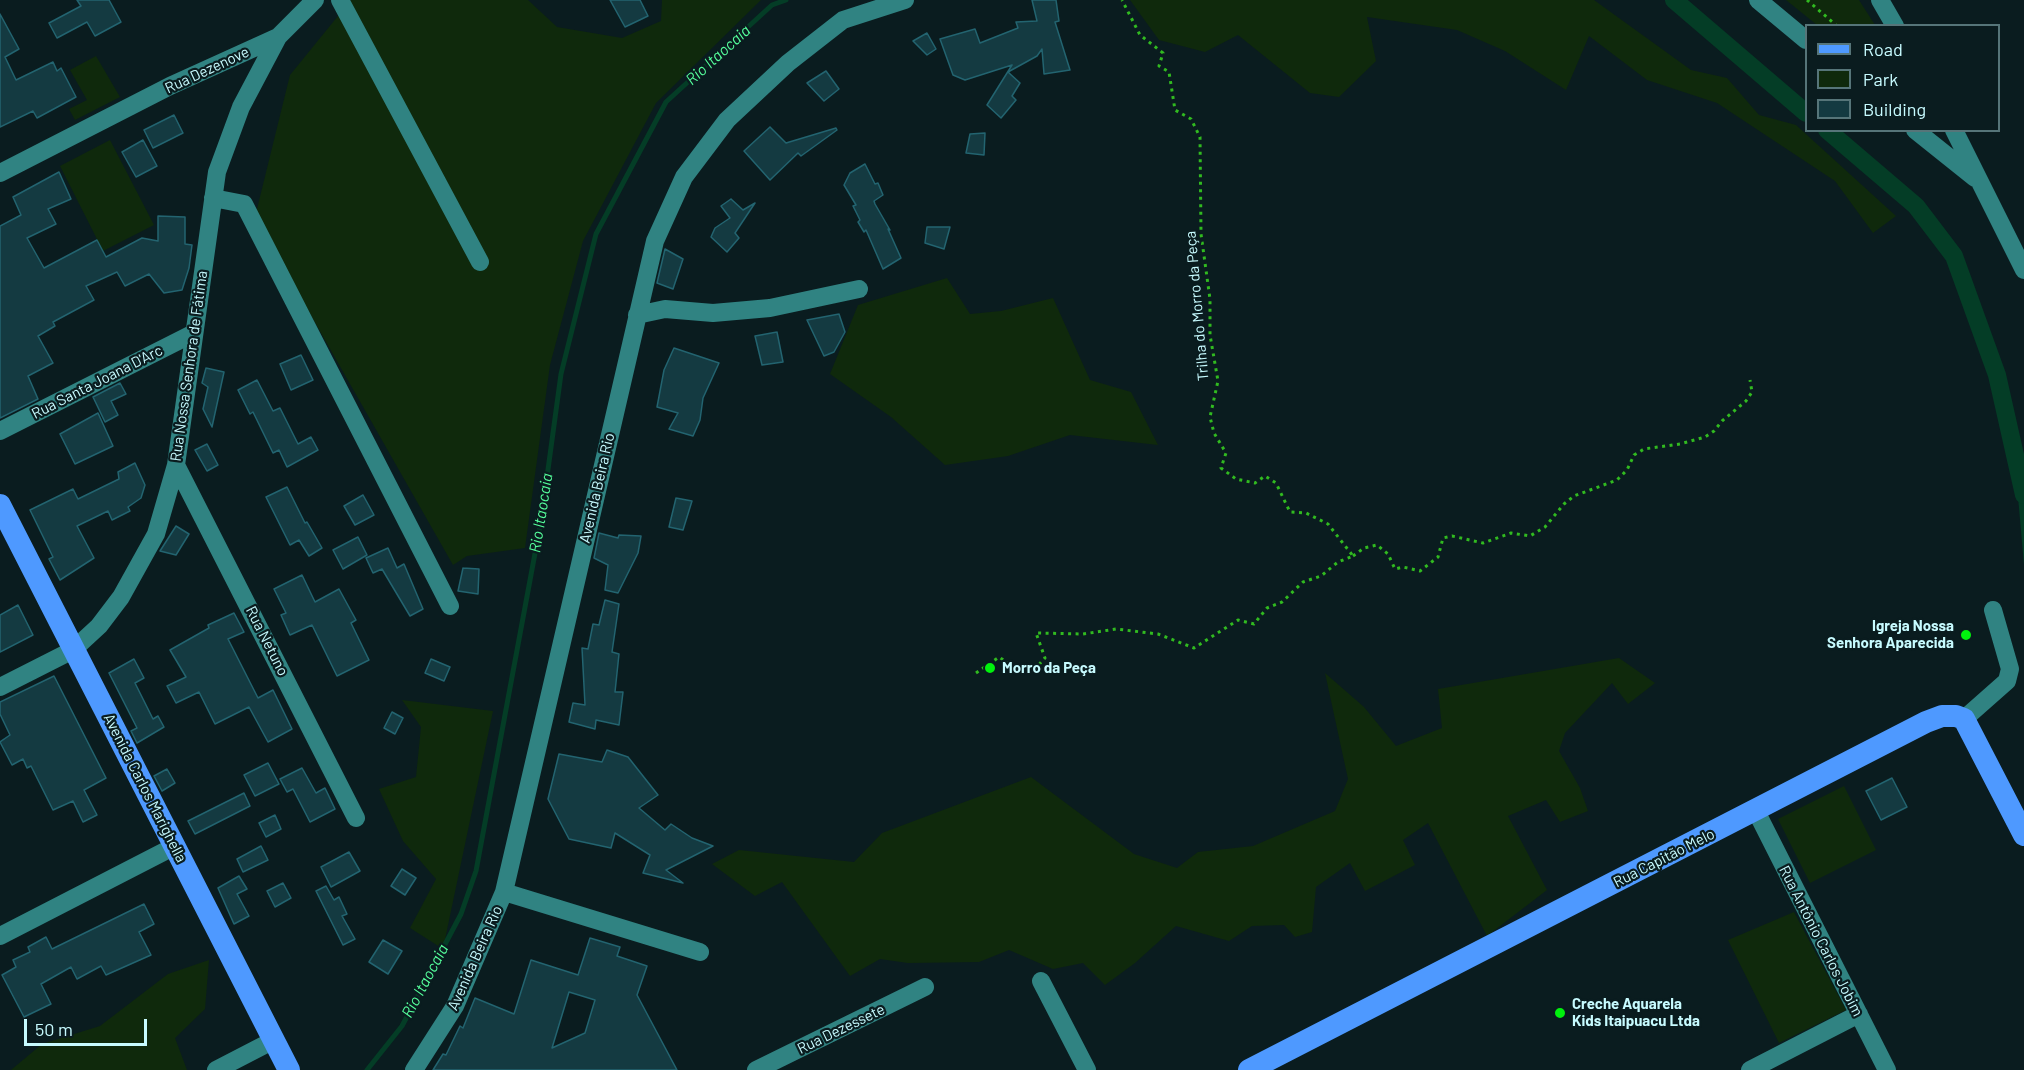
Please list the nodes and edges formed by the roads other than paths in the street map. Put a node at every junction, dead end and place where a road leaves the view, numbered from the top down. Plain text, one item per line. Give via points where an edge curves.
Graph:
1 (315, 0) edge
2 (340, 0) edge
3 (905, 0) edge
4 (1758, 0) edge
5 (1880, 0) edge
6 (1894, 24) edge
7 (278, 37) junction
8 (1805, 39) edge
9 (1918, 132) edge
10 (1955, 132) edge
11 (0, 173) edge
12 (1979, 182) junction
13 (213, 198) junction
14 (480, 262) dead end
15 (2024, 270) edge
16 (859, 289) dead end
17 (637, 315) junction
18 (194, 333) junction
19 (0, 431) edge
20 (176, 465) junction
21 (0, 505) edge
22 (450, 606) dead end
23 (1994, 610) dead end
24 (73, 650) junction
25 (0, 687) edge
26 (1964, 719) junction
27 (1756, 811) junction
28 (356, 818) dead end
29 (2024, 835) edge
30 (175, 846) junction
31 (504, 892) junction
32 (0, 936) edge
33 (700, 952) dead end
34 (1041, 981) dead end
35 (925, 987) dead end
36 (1859, 1014) junction
37 (274, 1040) junction
38 (216, 1070) edge
39 (290, 1070) edge
40 (414, 1070) edge
41 (756, 1070) edge
42 (1087, 1070) edge
43 (1249, 1070) edge
44 (1750, 1070) edge
45 (1887, 1070) edge

1 - 7 street, Rua Nossa Senhora de Fátima
2 - 14 street
3 - 17 street, Avenida Beira Rio via 843,20 788,63 727,120 684,177 655,241
4 - 8 street
5 - 6 street
7 - 11 street, Rua Dezenove
7 - 13 street, Rua Nossa Senhora de Fátima via 241,107 217,172
9 - 12 street
10 - 12 street
12 - 15 street
13 - 18 street, Rua Nossa Senhora de Fátima
13 - 22 street via 244,204
16 - 17 street via 770,308 713,313 665,309
17 - 31 street, Avenida Beira Rio
18 - 19 street, Rua Santa Joana D'Arc
18 - 20 street, Rua Nossa Senhora de Fátima
20 - 24 street, Rua Nossa Senhora de Fátima via 156,534 121,597 99,626
20 - 28 street, Rua Netuno
21 - 24 main road, Avenida Carlos Marighella
23 - 26 street via 2010,669 2007,681
24 - 25 street, Rua Nossa Senhora de Fátima
24 - 30 main road, Avenida Carlos Marighella
26 - 27 main road, Rua Capitão Melo via 1942,716 1926,722
26 - 29 main road
27 - 36 street, Rua Antônio Carlos Jobim
27 - 43 main road, Rua Capitão Melo
30 - 32 street
30 - 37 main road, Avenida Carlos Marighella
31 - 33 street
31 - 40 street, Avenida Beira Rio via 455,1006
34 - 42 street
35 - 41 street, Rua Dezessete
36 - 44 street
36 - 45 street, Rua Antônio Carlos Jobim
37 - 38 street
37 - 39 main road, Avenida Carlos Marighella

